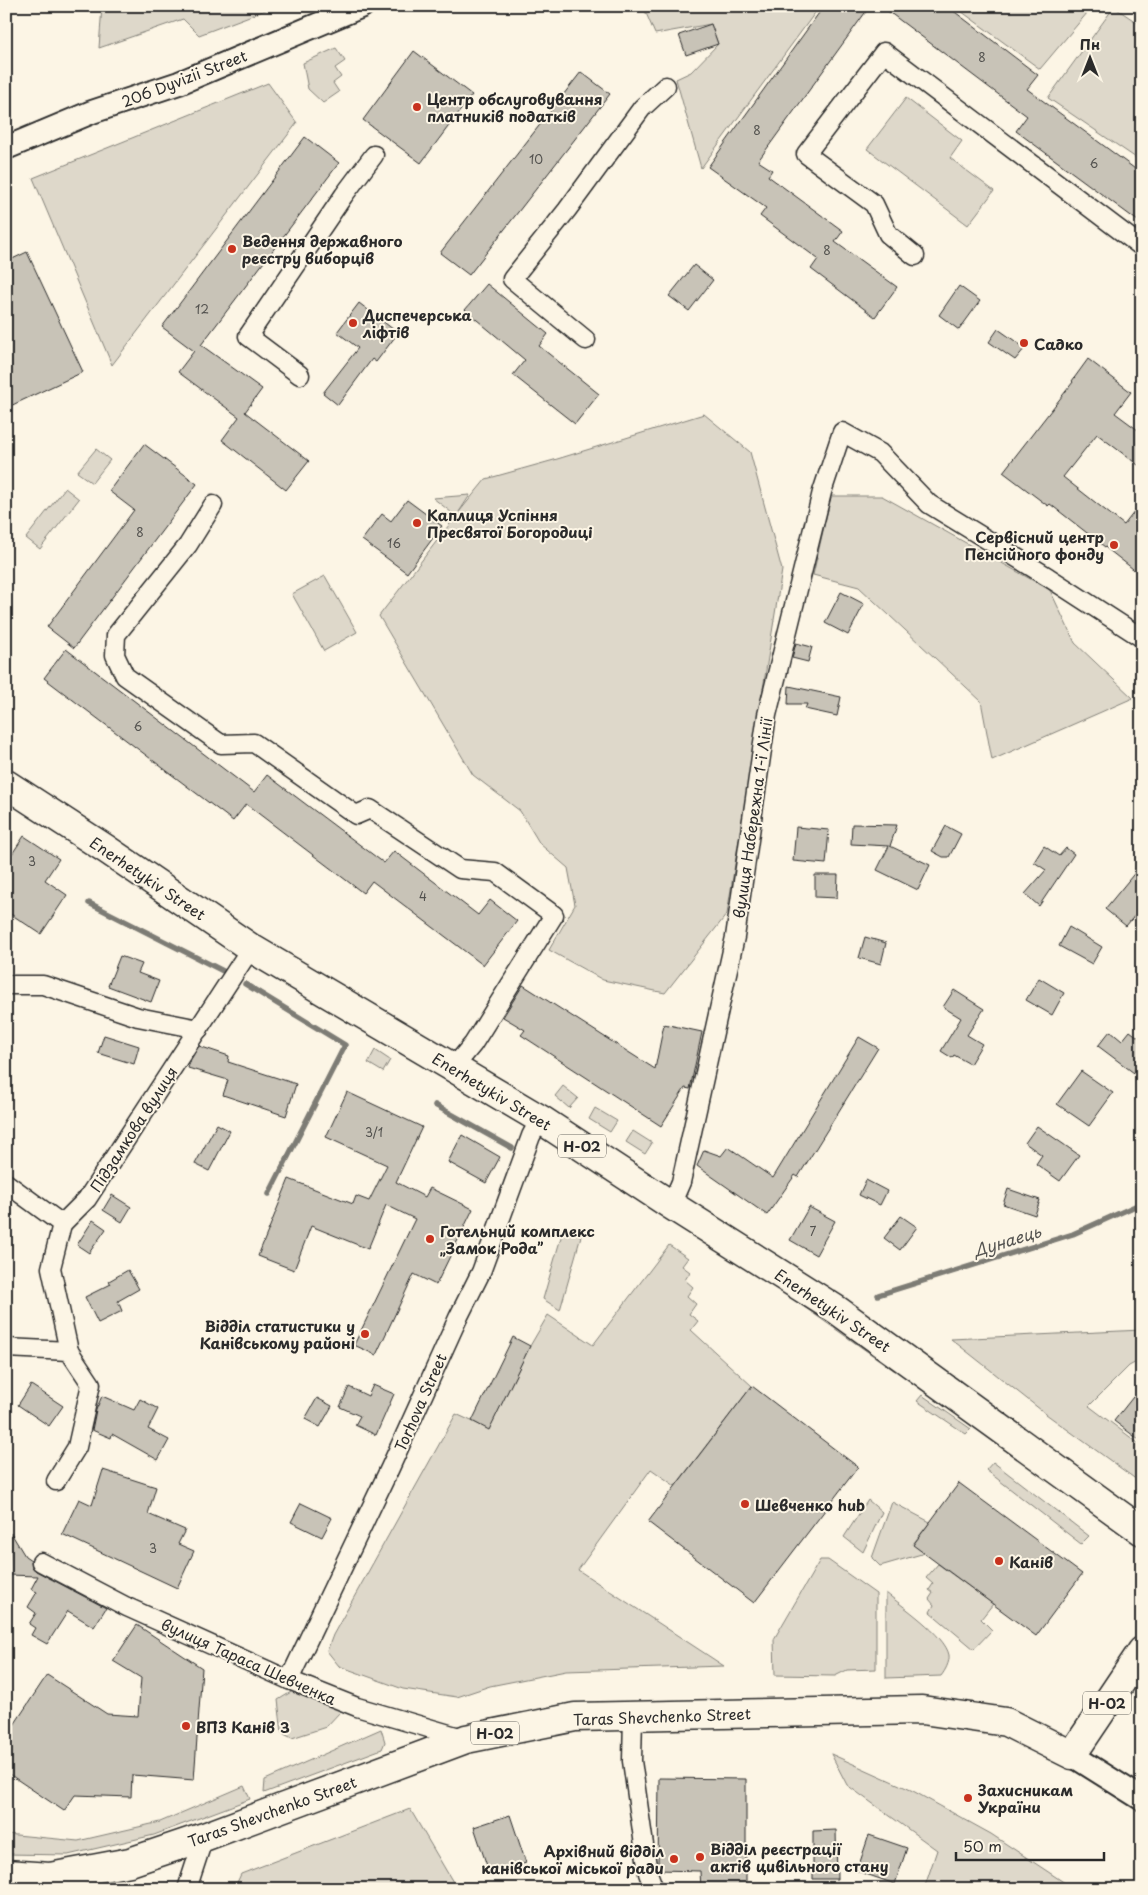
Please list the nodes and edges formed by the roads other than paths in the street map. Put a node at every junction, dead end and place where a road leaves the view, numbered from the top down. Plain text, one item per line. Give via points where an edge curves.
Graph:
1 (362, 6) edge
2 (666, 86) dead end
3 (6, 148) edge
4 (374, 155) dead end
5 (1142, 247) edge
6 (915, 256) dead end
7 (586, 340) dead end
8 (300, 375) dead end
9 (213, 506) dead end
10 (1142, 638) edge
11 (6, 784) edge
12 (251, 948) junction
13 (6, 985) edge
14 (198, 1029) junction
15 (454, 1067) junction
16 (540, 1119) junction
17 (6, 1182) edge
18 (671, 1205) junction
19 (62, 1224) junction
20 (6, 1348) edge
21 (69, 1351) junction
22 (56, 1481) dead end
23 (1142, 1531) edge
24 (41, 1562) dead end
25 (1142, 1651) edge
26 (289, 1680) junction
27 (634, 1715) junction
28 (466, 1739) junction
29 (1072, 1755) junction
30 (1142, 1799) edge
31 (204, 1836) junction
32 (6, 1874) edge
33 (187, 1889) edge
34 (654, 1889) edge

1 - 3 street, 206 Dyvizii Street via 178,83 92,112
2 - 7 street via 642,108 512,279
4 - 8 street via 248,336
5 - 6 street via 884,52 806,154 874,204 888,234
9 - 15 street via 188,545 116,634 115,655 125,676 221,744 254,743 356,814 370,809 460,869 495,872 554,915 473,1044
10 - 18 street, вулиця Набережна 1-ї Лінії via 929,504 880,453 842,432 819,502 767,715 735,937 681,1182
11 - 12 main road, Enerhetykiv Street / Н-02
12 - 14 street, Підзамкова вулиця
12 - 15 main road, Enerhetykiv Street / Н-02
13 - 14 street via 43,985 138,1018
14 - 19 street, Підзамкова вулиця via 87,1199
15 - 16 main road, Enerhetykiv Street / Н-02
16 - 18 main road, Enerhetykiv Street / Н-02
16 - 26 street, Torhova Street via 481,1272
17 - 19 street
18 - 23 main road, Enerhetykiv Street / Н-02 via 837,1310
19 - 21 street via 51,1268
20 - 21 street
21 - 22 street via 91,1384 78,1447
24 - 26 street, вулиця Тараса Шевченка via 127,1607
25 - 29 main road, Н-02
26 - 28 street, вулиця Тараса Шевченка via 357,1707
27 - 28 main road, Taras Shevchenko Street / Н-02 via 574,1717
27 - 29 main road, Taras Shevchenko Street / Н-02 via 922,1710 1006,1722
27 - 34 street via 632,1761 648,1873
28 - 31 main road, Taras Shevchenko Street / Н-02
29 - 30 street, Taras Shevchenko Street
31 - 32 main road, Taras Shevchenko Street / Н-02 via 130,1862 86,1871 50,1877
31 - 33 street

